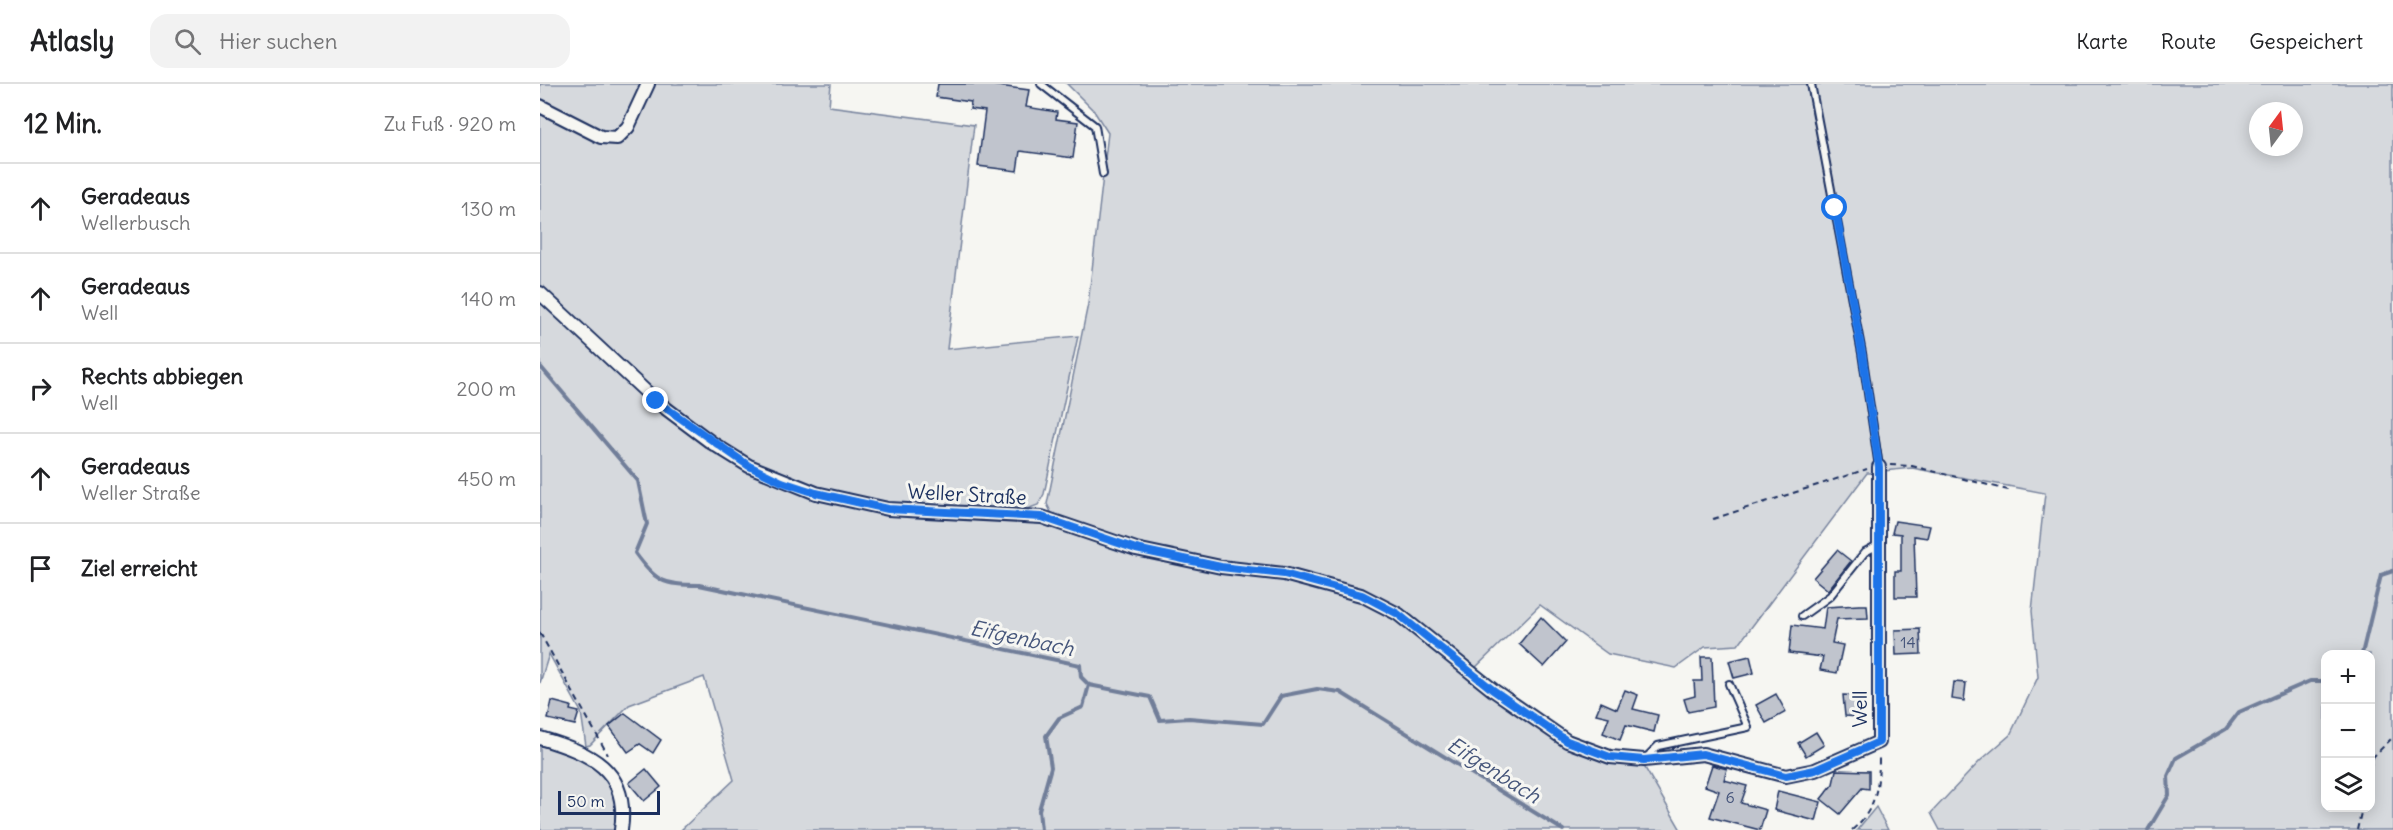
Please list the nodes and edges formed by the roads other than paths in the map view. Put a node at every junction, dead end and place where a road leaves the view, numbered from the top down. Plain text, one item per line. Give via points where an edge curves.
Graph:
1 (648, 84) edge
2 (1041, 84) edge
3 (1811, 84) edge
4 (540, 106) edge
5 (1102, 174) dead end
6 (540, 293) edge
7 (1879, 467) joint
8 (1879, 545) junction
9 (1802, 616) dead end
10 (1729, 684) dead end
11 (1493, 690) joint
12 (540, 738) edge
13 (1644, 760) junction
14 (621, 830) edge

1 - 4 street via 628,127 617,138 601,137
2 - 5 lane via 1095,126
3 - 7 lane via 1862,353
6 - 11 street, Weller Straße via 656,401 712,443 782,482 888,509 1042,517 1136,549 1221,567 1318,581 1362,595 1398,614
7 - 8 street, Well
8 - 9 lane via 1865,552 1830,596
8 - 13 street, Well via 1879,742 1815,770 1786,776 1703,754
10 - 13 lane via 1748,727 1658,746
11 - 13 street, Well via 1567,741 1610,757
12 - 14 street via 586,754 611,776 622,804

